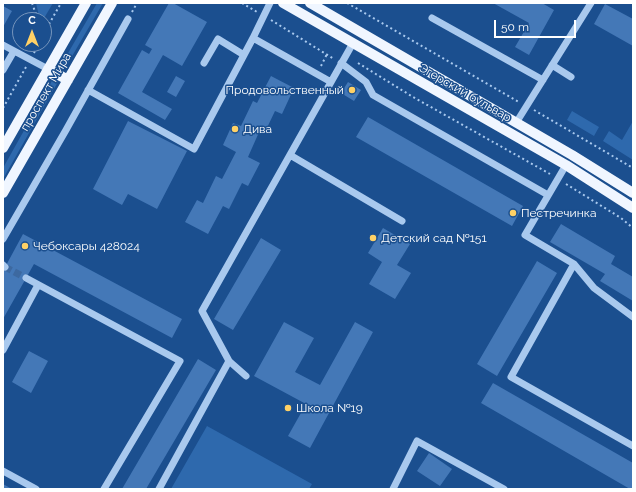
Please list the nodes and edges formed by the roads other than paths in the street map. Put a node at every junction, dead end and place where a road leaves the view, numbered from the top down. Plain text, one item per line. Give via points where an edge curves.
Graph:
1 (86, 3) edge
2 (112, 3) edge
3 (270, 3) edge
4 (283, 3) edge
5 (310, 3) edge
6 (589, 4) edge
7 (432, 18) dead end
8 (128, 19) dead end
9 (359, 32) junction
10 (253, 38) junction
11 (353, 43) junction
12 (3, 45) edge
13 (12, 50) edge
14 (13, 52) edge
15 (16, 52) edge
16 (244, 55) junction
17 (339, 61) junction
18 (204, 63) dead end
19 (552, 65) junction
20 (4, 67) edge
21 (48, 69) junction
22 (571, 77) dead end
23 (68, 80) junction
24 (543, 80) junction
25 (331, 82) junction
26 (88, 90) junction
27 (516, 123) junction
28 (510, 133) junction
29 (3, 148) edge
30 (290, 155) junction
31 (572, 155) junction
32 (566, 165) junction
33 (3, 193) edge
34 (633, 193) edge
35 (548, 195) junction
36 (633, 208) edge
37 (402, 221) dead end
38 (3, 239) edge
39 (574, 264) junction
40 (26, 278) tunnel mouth
41 (38, 285) junction
42 (633, 317) edge
43 (3, 350) edge
44 (229, 361) junction
45 (246, 376) dead end
46 (633, 446) edge
47 (3, 471) edge
48 (36, 489) edge
49 (104, 489) edge
50 (159, 489) edge
51 (393, 489) edge
52 (504, 489) edge

1 - 21 main road, проспект Мира
2 - 23 main road, проспект Мира
3 - 10 lane
4 - 11 main road, Эгерский бульвар
5 - 9 main road, Эгерский бульвар
6 - 19 lane
7 - 24 lane
8 - 26 lane
9 - 11 main road
9 - 27 main road, Эгерский бульвар
10 - 16 lane
10 - 25 lane
11 - 17 lane
11 - 28 main road, Эгерский бульвар
12 - 13 lane
14 - 20 lane
15 - 21 lane
16 - 18 lane via 218,40
16 - 26 lane via 194,149
17 - 25 lane
17 - 35 lane via 366,82 374,95
19 - 22 lane
19 - 24 lane
21 - 23 main road
21 - 29 main road, проспект Мира
23 - 33 main road, проспект Мира
24 - 27 lane
25 - 30 lane
26 - 38 lane
27 - 28 main road
27 - 31 main road, Эгерский бульвар
28 - 32 main road, Эгерский бульвар
30 - 37 lane
30 - 44 lane via 202,311
31 - 32 main road
31 - 34 main road, Эгерский бульвар
32 - 35 lane
32 - 36 main road, Эгерский бульвар
35 - 39 lane via 525,235
39 - 42 lane via 594,288
39 - 46 lane via 510,377
40 - 41 lane
41 - 43 lane
41 - 49 lane via 180,361
44 - 45 lane
44 - 50 lane
47 - 48 lane
51 - 52 lane via 417,441

